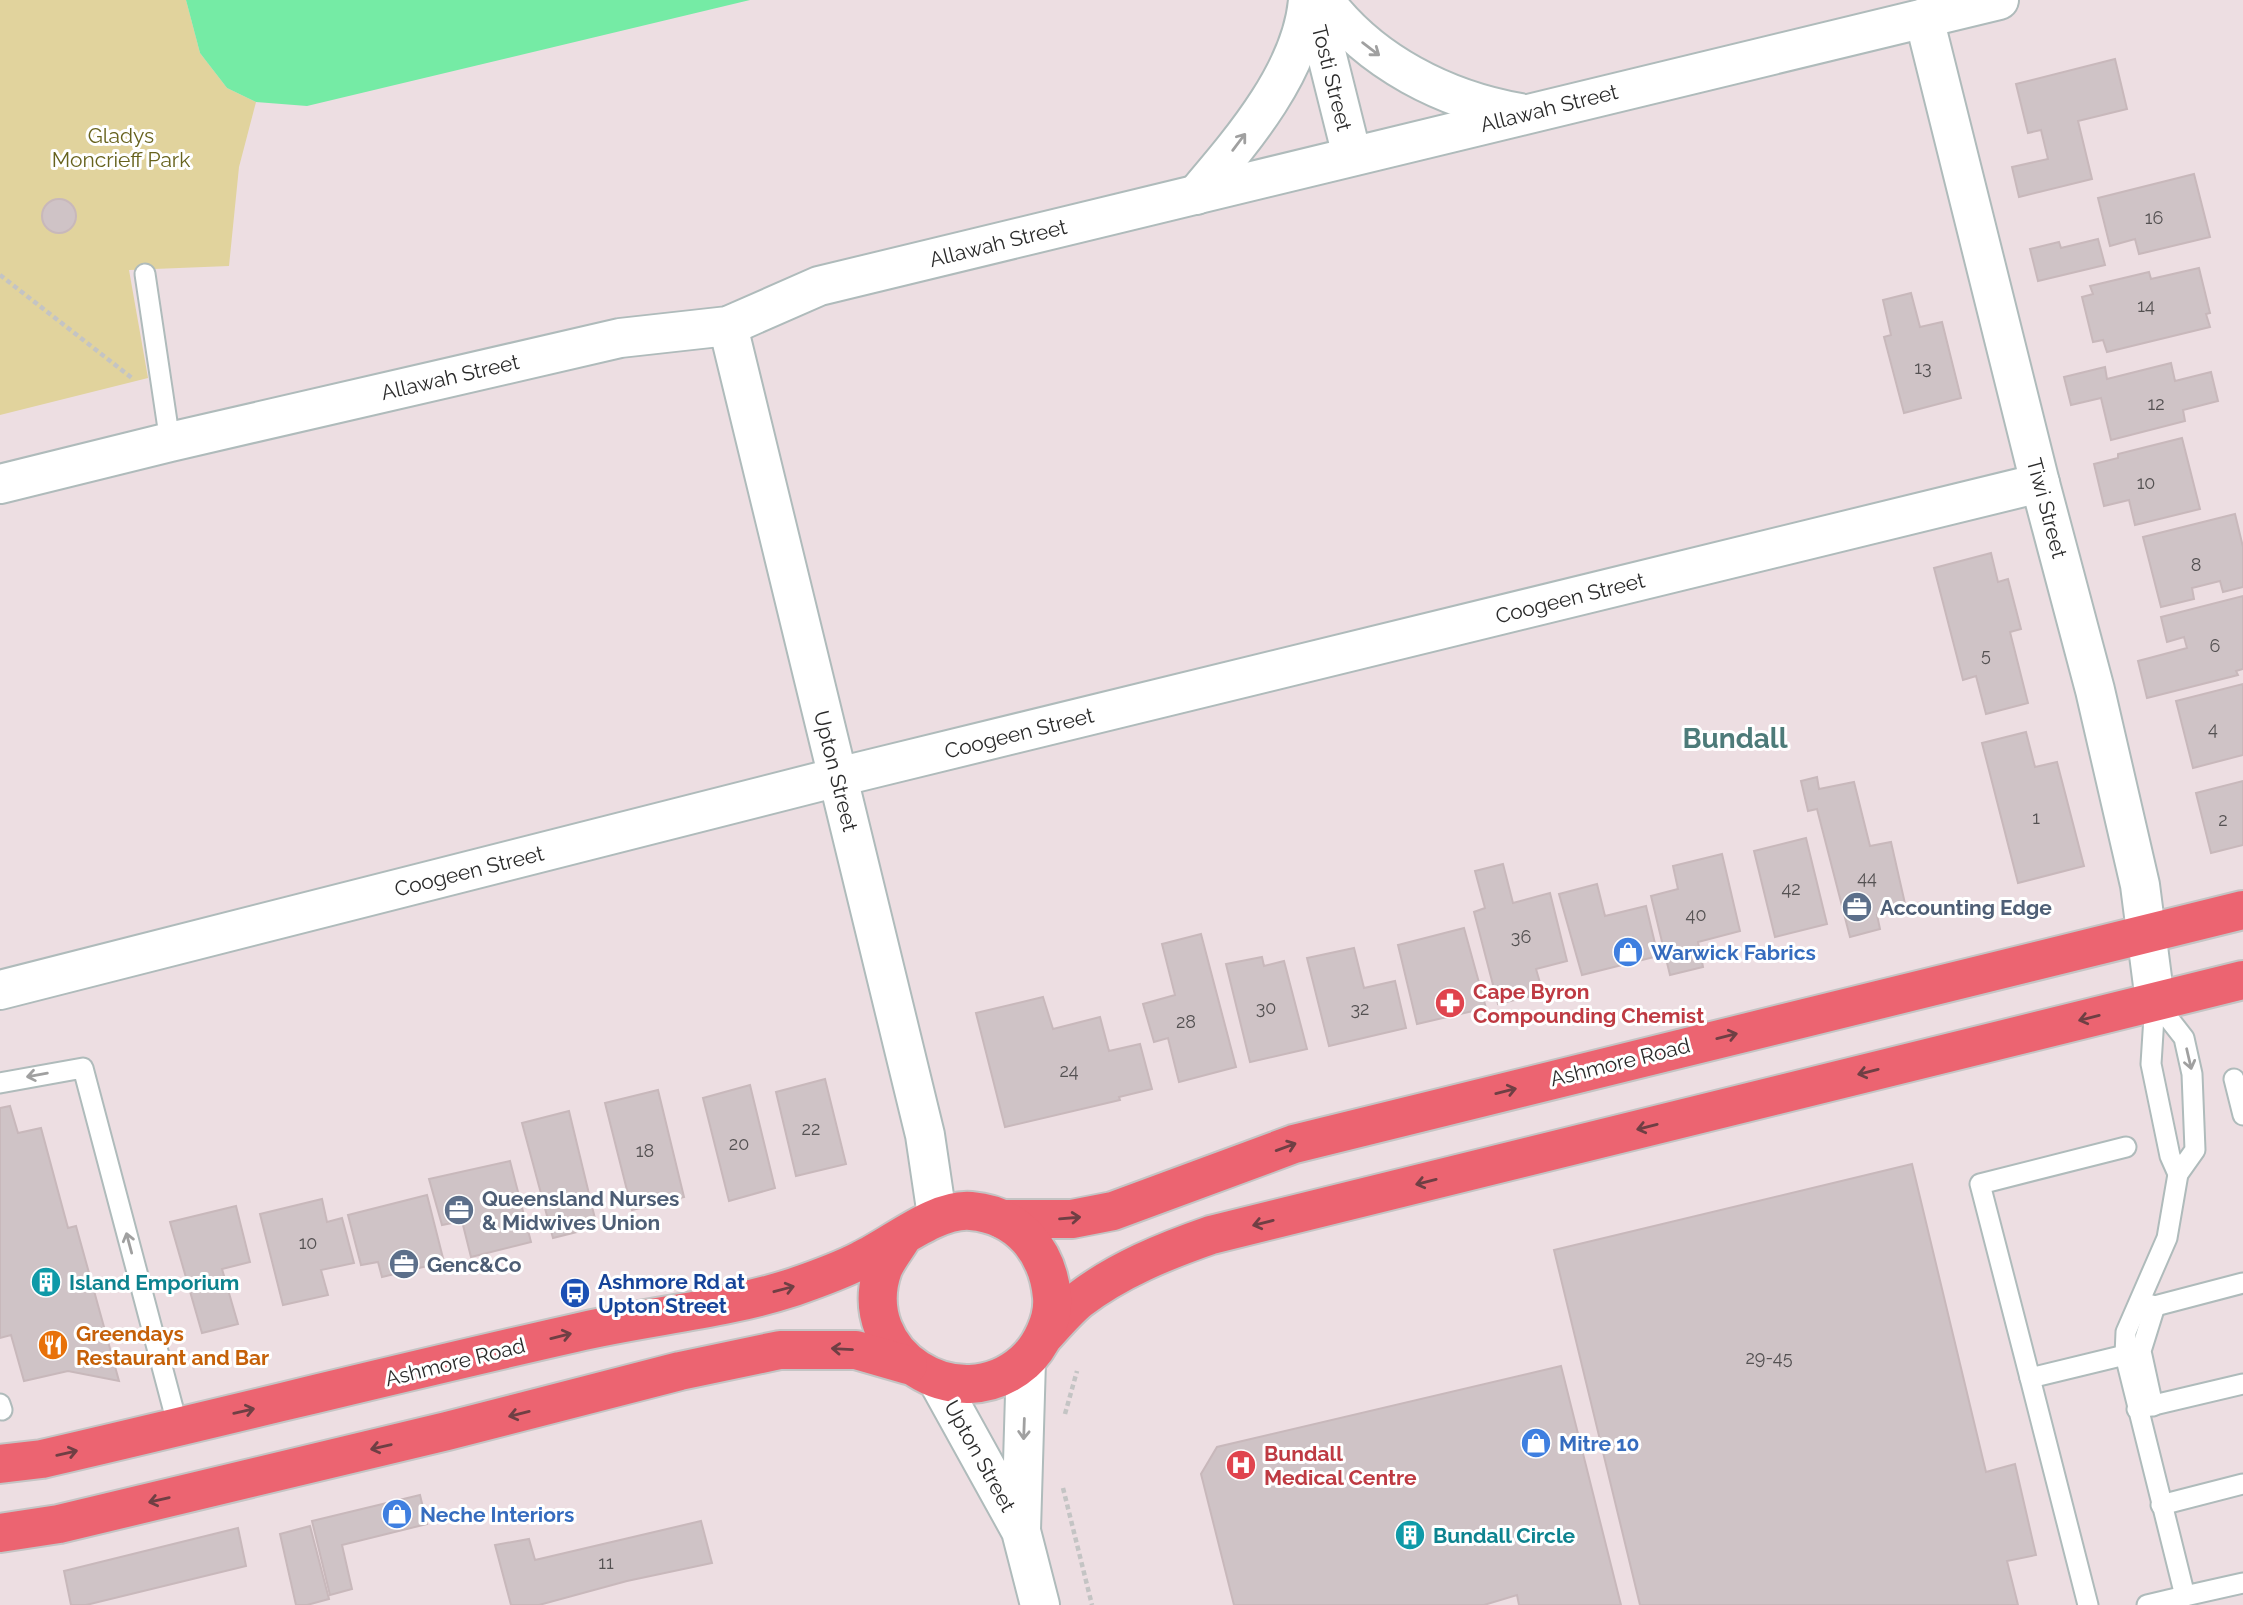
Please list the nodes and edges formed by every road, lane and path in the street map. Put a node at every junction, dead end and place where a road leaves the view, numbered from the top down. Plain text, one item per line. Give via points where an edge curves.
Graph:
1 (1310, 0) edge
2 (1324, 0) edge
3 (1999, 0) edge
4 (1943, 10) edge
5 (1525, 114) junction
6 (1352, 156) junction
7 (1196, 195) junction
8 (145, 274) dead end
9 (0, 275) edge
10 (728, 327) junction
11 (136, 381) dead end
12 (170, 442) junction
13 (2040, 483) junction
14 (0, 484) edge
15 (838, 777) junction
16 (2243, 910) edge
17 (2146, 932) junction
18 (2243, 980) edge
19 (0, 990) edge
20 (2155, 1002) junction
21 (2234, 1079) dead end
22 (0, 1083) edge
23 (2243, 1115) edge
24 (2126, 1147) dead end
25 (2178, 1174) junction
26 (937, 1216) junction
27 (1002, 1219) junction
28 (902, 1238) junction
29 (2243, 1283) edge
30 (2148, 1304) junction
31 (1035, 1348) junction
32 (2125, 1355) junction
33 (1077, 1371) dead end
34 (923, 1373) junction
35 (2030, 1378) junction
36 (2243, 1384) edge
37 (2145, 1408) junction
38 (1065, 1416) dead end
39 (178, 1427) junction
40 (0, 1464) edge
41 (1062, 1483) dead end
42 (2243, 1484) edge
43 (2161, 1505) junction
44 (1021, 1531) junction
45 (6, 1534) edge
46 (2243, 1583) edge
47 (2185, 1596) junction
48 (1040, 1605) edge
49 (1092, 1605) edge
50 (2088, 1605) edge
51 (2147, 1605) edge

1 - 6 street, Tosti Street
7 -> 1 street via 1242,139 1277,86 1300,38
2 -> 5 street via 1355,36 1413,76 1461,98
3 - 4 street, Allawah Street
4 - 5 street, Allawah Street
4 - 13 street, Tiwi Street
5 - 6 street, Allawah Street
6 - 7 street, Allawah Street
7 - 10 street, Allawah Street via 819,286
8 - 12 lane
9 - 11 path
10 - 12 street, Allawah Street via 620,338
10 - 15 street, Upton Street
12 - 14 street, Allawah Street
13 - 15 street, Coogeen Street
13 - 17 street, Tiwi Street via 2095,690 2140,885
15 - 19 street, Coogeen Street
15 - 26 street, Upton Street via 925,1135
16 - 17 main road, Ashmore Road
17 - 20 street, Tiwi Street
27 -> 17 main road, Ashmore Road via 1072,1219 1113,1211 1294,1144
18 - 20 main road
20 - 25 lane via 2151,1064
20 -> 25 lane via 2184,1038 2192,1074 2195,1150
20 -> 31 main road via 1211,1236 1162,1252 1079,1300
21 - 23 lane
39 -> 22 lane via 83,1068
24 - 35 lane via 1980,1184
25 - 30 lane via 2167,1238
26 - 27 main road via 970,1211
26 - 28 main road
27 - 31 main road via 1030,1239 1047,1268 1052,1302
28 - 34 main road via 883,1269 878,1303 887,1337
39 -> 28 main road, Ashmore Road via 579,1332 791,1288 858,1262
29 - 30 lane
30 - 32 lane via 2126,1332
30 - 37 lane via 2141,1350
31 - 34 main road via 1000,1378 969,1385
31 -> 44 street, Upton Street
32 - 35 lane
32 - 37 lane
33 - 38 path
34 - 44 street, Upton Street
34 -> 45 main road via 856,1350 780,1350
35 - 50 lane
36 - 37 lane
37 - 43 lane
40 -> 39 main road, Ashmore Road via 42,1459
41 - 49 path
42 - 43 lane
43 - 47 lane
44 - 48 street, Upton Street
46 - 47 lane
47 - 51 lane

